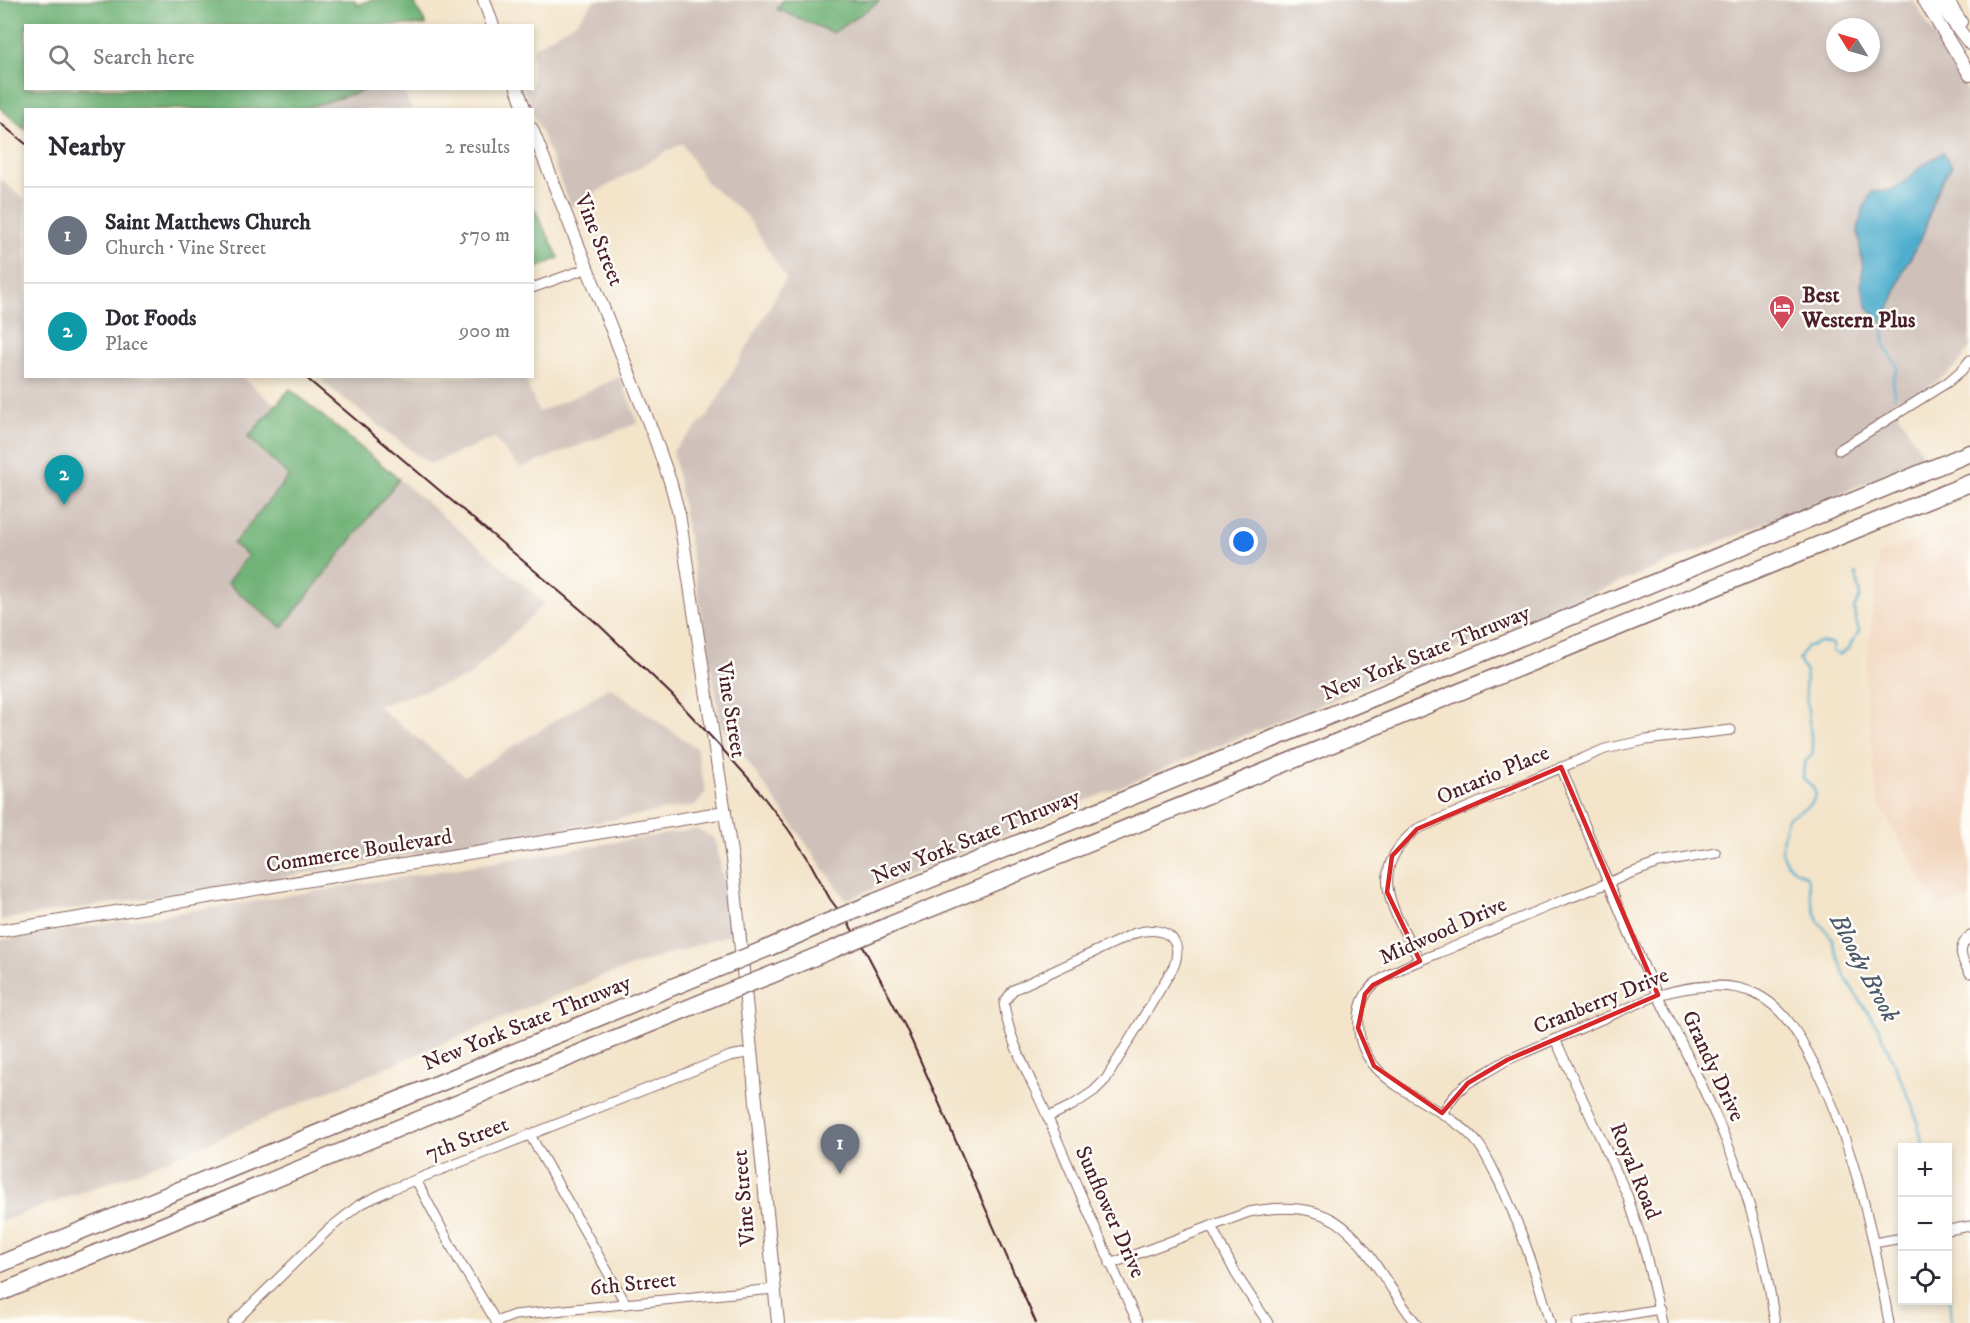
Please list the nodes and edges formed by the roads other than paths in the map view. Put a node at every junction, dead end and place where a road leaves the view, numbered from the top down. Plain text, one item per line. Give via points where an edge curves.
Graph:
1 (484, 0) edge
2 (1924, 0) edge
3 (1936, 0) edge
4 (1947, 0) edge
5 (492, 24) edge
6 (1970, 36) edge
7 (1970, 44) edge
8 (1970, 75) edge
9 (518, 90) edge
10 (524, 108) edge
11 (534, 134) edge
12 (588, 268) junction
13 (534, 287) edge
14 (1970, 360) edge
15 (1839, 450) dead end
16 (1970, 453) edge
17 (1970, 483) edge
18 (1731, 730) dead end
19 (1561, 767) junction
20 (725, 812) junction
21 (1716, 853) dead end
22 (1608, 883) junction
23 (0, 931) edge
24 (1970, 936) edge
25 (1420, 961) junction
26 (1970, 973) edge
27 (1658, 995) junction
28 (1556, 1039) junction
29 (752, 1052) junction
30 (1442, 1113) junction
31 (1048, 1117) junction
32 (531, 1135) junction
33 (416, 1180) junction
34 (1211, 1226) junction
35 (1970, 1226) edge
36 (1952, 1229) edge
37 (1898, 1239) edge
38 (1874, 1243) junction
39 (0, 1264) edge
40 (1110, 1264) junction
41 (774, 1289) junction
42 (0, 1293) edge
43 (626, 1304) junction
44 (1660, 1309) junction
45 (496, 1322) edge
46 (233, 1323) edge
47 (778, 1323) edge
48 (1138, 1323) edge
49 (1268, 1323) edge
50 (1416, 1323) edge
51 (1550, 1323) edge
52 (1577, 1323) edge
53 (1662, 1323) edge
54 (1775, 1323) edge
55 (1889, 1323) edge

1 - 5 street
2 - 8 street
3 - 7 street
4 - 6 street
9 - 10 street
11 - 12 street, Vine Street
12 - 13 street
12 - 20 street, Vine Street via 654,436 679,514
14 - 15 street via 1948,382
16 - 39 highway, New York State Thruway, bridge
17 - 42 highway, bridge
18 - 19 street, Ontario Place via 1646,740 1605,749
19 - 22 street, Grandy Drive
19 - 25 street, Ontario Place via 1428,823 1406,837 1392,856 1387,892
20 - 23 street, Commerce Boulevard
20 - 29 street, Vine Street
21 - 22 street, Midwood Drive via 1659,863
22 - 25 street, Midwood Drive
22 - 27 street, Grandy Drive
24 - 26 street via 1960,953
25 - 30 street, Midwood Drive via 1373,985 1365,994 1358,1028 1362,1048 1374,1066 1393,1083
27 - 28 street, Cranberry Drive
27 - 38 street, Cranberry Drive via 1683,988 1737,989 1754,993 1783,1014 1802,1040 1843,1133
27 - 54 street, Grandy Drive via 1726,1139 1761,1249
28 - 30 street, Cranberry Drive via 1507,1060 1468,1083
28 - 44 street, Royal Road via 1628,1195
29 - 32 street, 7th Street via 730,1056
29 - 41 street, Vine Street
30 - 51 street, Midwood Drive via 1465,1129 1491,1165 1520,1226
31 - 31 street, Sunflower Drive via 1005,1015 1004,1003 1009,994 1135,933 1158,930 1169,935 1177,948 1174,966 1106,1079 1094,1092
31 - 40 street, Sunflower Drive
32 - 33 street, 7th Street
32 - 43 street
33 - 45 street
33 - 46 street, 7th Street via 359,1205 328,1229
34 - 40 street
34 - 49 street
34 - 50 street via 1273,1208 1295,1208 1323,1215 1356,1236
35 - 36 street
37 - 38 street
38 - 55 street, Cranberry Drive
40 - 48 street, Sunflower Drive
41 - 43 street, 6th Street
41 - 47 street, Vine Street
43 - 45 street, 6th Street via 514,1315
44 - 52 street
44 - 53 street, Royal Road

